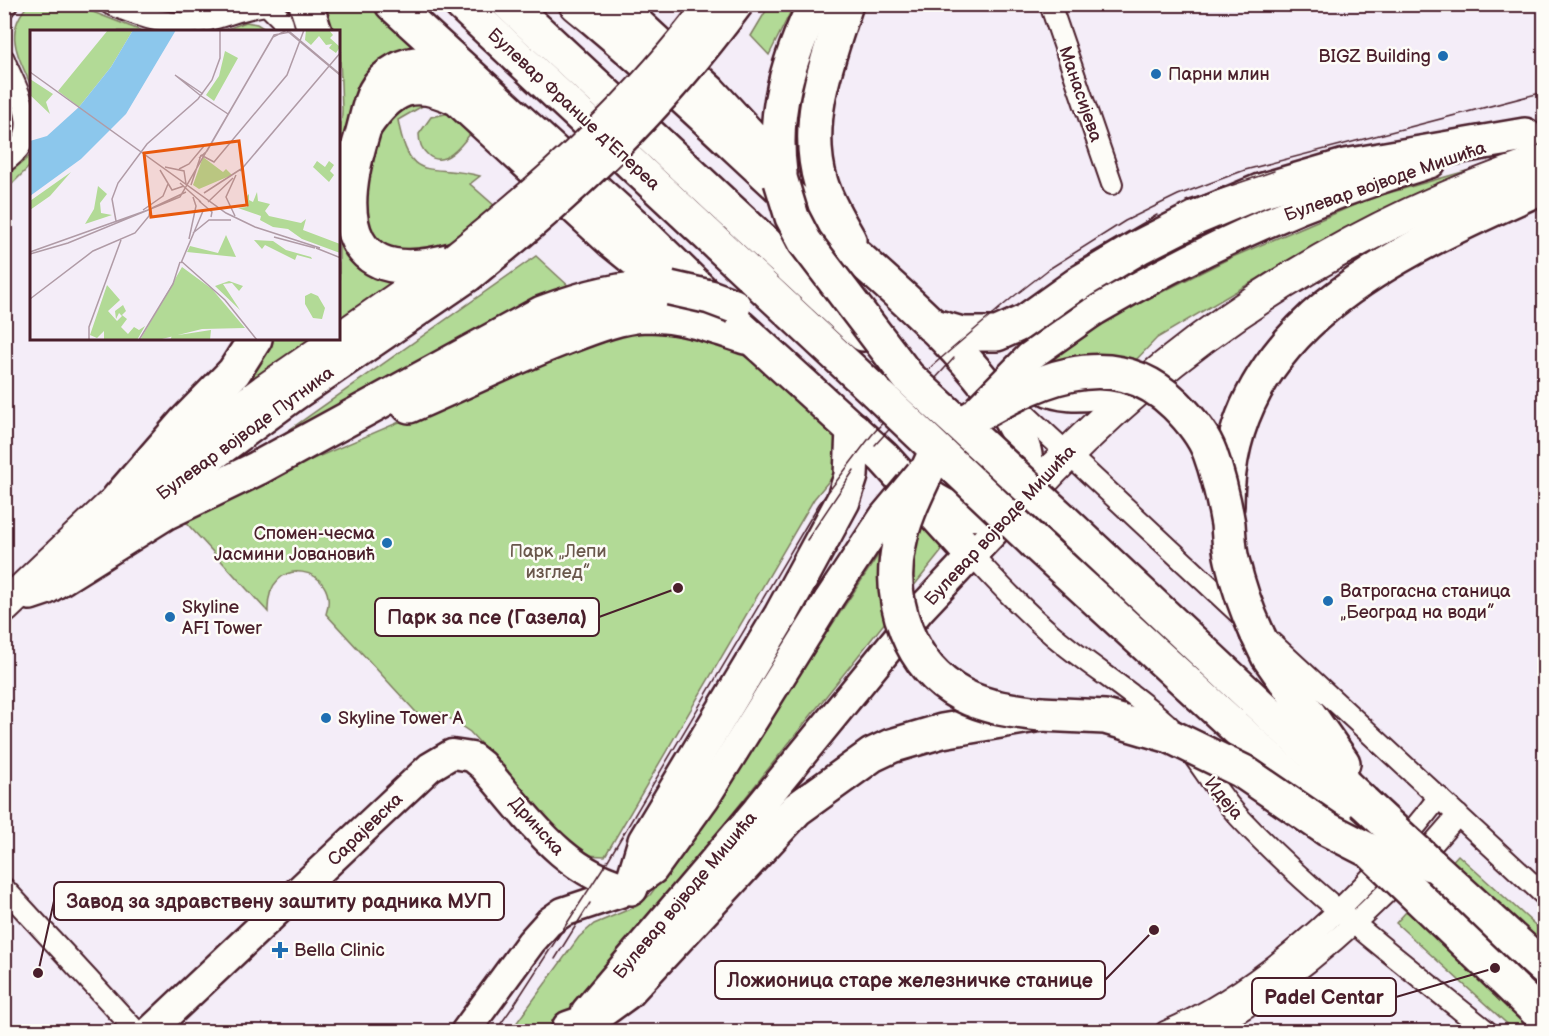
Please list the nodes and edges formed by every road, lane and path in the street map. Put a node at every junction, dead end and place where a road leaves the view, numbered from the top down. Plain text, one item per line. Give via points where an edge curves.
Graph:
1 (7, 4) edge
2 (110, 4) edge
3 (306, 4) edge
4 (392, 4) edge
5 (461, 4) edge
6 (509, 4) edge
7 (712, 4) edge
8 (739, 4) edge
9 (846, 4) edge
10 (1050, 4) edge
11 (255, 5) edge
12 (4, 8) edge
13 (591, 8) edge
14 (811, 13) edge
15 (284, 30) edge
16 (314, 30) edge
17 (542, 57) junction
18 (4, 59) edge
19 (480, 82) junction
20 (365, 126) junction
21 (1535, 133) edge
22 (1545, 161) edge
23 (4, 162) edge
24 (781, 181) junction
25 (1112, 184) dead end
26 (1545, 186) edge
27 (862, 262) junction
28 (462, 268) junction
29 (670, 288) junction
30 (1026, 321) junction
31 (931, 325) junction
32 (254, 340) edge
33 (760, 343) junction
34 (976, 370) junction
35 (908, 377) junction
36 (1141, 386) junction
37 (881, 397) junction
38 (965, 422) junction
39 (853, 429) junction
40 (1067, 453) junction
41 (932, 460) junction
42 (258, 468) junction
43 (906, 480) junction
44 (119, 498) junction
45 (1023, 500) junction
46 (1227, 522) junction
47 (971, 554) junction
48 (13, 603) edge
49 (1041, 714) junction
50 (452, 754) joint
51 (1439, 797) junction
52 (1364, 802) junction
53 (1458, 815) junction
54 (1370, 851) junction
55 (4, 888) edge
56 (631, 888) junction
57 (1545, 895) edge
58 (1337, 909) junction
59 (1353, 923) junction
60 (1545, 968) edge
61 (1545, 1018) edge
62 (567, 1030) edge
63 (137, 1032) edge
64 (149, 1032) edge
65 (465, 1032) edge
66 (1165, 1032) edge
67 (1206, 1032) edge
68 (1488, 1032) edge

1 - 12 street
2 - 11 street via 141,17 190,23
3 - 16 highway
4 - 19 highway
5 - 17 highway, Булевар Франше д'Епереа
6 - 17 highway, Булевар Франше д'Епереа
7 - 28 main road, Булевар војводе Путника, bridge via 663,65 595,137
8 - 28 main road, Булевар војводе Путника, bridge via 690,69 594,171 558,205
9 - 27 highway via 821,84 813,136 825,194
10 - 25 street, Манасијева
11 - 15 street via 267,5 282,20
13 - 24 highway, bridge via 732,114 767,155
13 - 27 highway
14 - 24 highway via 789,64 779,102 776,140
17 - 35 highway, Булевар Франше д'Епереа, bridge via 713,193
17 - 37 highway, Булевар Франше д'Епереа, bridge via 686,214
18 - 23 street via 27,114 19,151
19 - 20 highway via 439,66 411,64 387,76 374,90
19 - 33 highway
20 - 28 highway via 353,168 349,202 350,223 362,247 381,261 403,266
20 - 29 highway, bridge via 395,92 430,88 458,99 612,242
21 - 30 highway via 1345,166 1260,191 1139,247
21 - 38 main road, Булевар војводе Мишића, bridge via 1411,169 1297,209 1151,278 1029,357
22 - 36 main road, Булевар војводе Мишића via 1431,203 1303,269
24 - 35 highway, bridge via 805,242
26 - 46 highway, bridge via 1430,240 1352,286 1323,308 1273,360 1251,400 1234,444
27 - 31 highway
28 - 44 main road, Булевар војводе Путника via 264,392
28 - 48 main road, Булевар војводе Путника
29 - 37 highway, bridge via 699,293 734,306
29 - 42 highway via 630,288 542,313
30 - 31 highway via 1011,330 985,335 962,334
30 - 36 highway via 1021,346 1025,364 1033,379 1044,387 1079,393
31 - 34 highway
32 - 44 highway via 234,372
33 - 39 highway
33 - 42 highway via 680,318 644,315 612,321 528,352
34 - 40 street
34 - 45 highway via 1022,442 1028,481
35 - 52 highway, bridge
36 - 40 main road, Булевар војводе Мишића
37 - 54 highway, bridge via 1150,651
38 - 41 main road, Булевар војводе Мишића, bridge
38 - 46 highway, bridge via 1064,375 1095,371 1138,378 1164,393 1202,437 1215,469
39 - 43 highway
39 - 56 highway via 851,476 843,501 781,615 645,841
40 - 45 main road, Булевар војводе Мишића
40 - 51 street
41 - 49 highway, bridge via 899,544 896,586 903,624 924,661 950,687 992,706
41 - 56 main road, Булевар војводе Мишића, bridge via 884,516 705,798 653,870
42 - 48 highway via 165,513 45,588
43 - 45 highway via 945,506 974,515 999,512
43 - 47 highway
44 - 48 main road, Булевар војводе Путника
45 - 47 main road, Булевар војводе Мишића
46 - 52 highway, bridge via 1231,557 1243,600 1268,656 1337,752
47 - 58 street, Идеја via 1027,613 1143,702 1168,726 1241,820
47 - 62 main road, Булевар војводе Мишића via 920,610 601,997
49 - 54 highway, bridge via 1105,717 1170,736 1242,771 1327,830
49 - 62 highway, bridge via 950,729 881,750 827,785 762,844 626,993 603,1012
50 - 56 main road, Дринска via 472,757 482,765 576,867
50 - 64 main road, Сарајевска via 430,767
51 - 53 street
51 - 58 street via 1410,835
52 - 60 highway, bridge
53 - 57 street
53 - 59 street via 1428,851
54 - 61 highway, bridge
55 - 63 street
56 - 65 main road via 563,912 549,922
58 - 59 street, Идеја
58 - 66 street via 1266,972 1194,1019
59 - 67 street via 1303,967
59 - 68 street, Идеја

